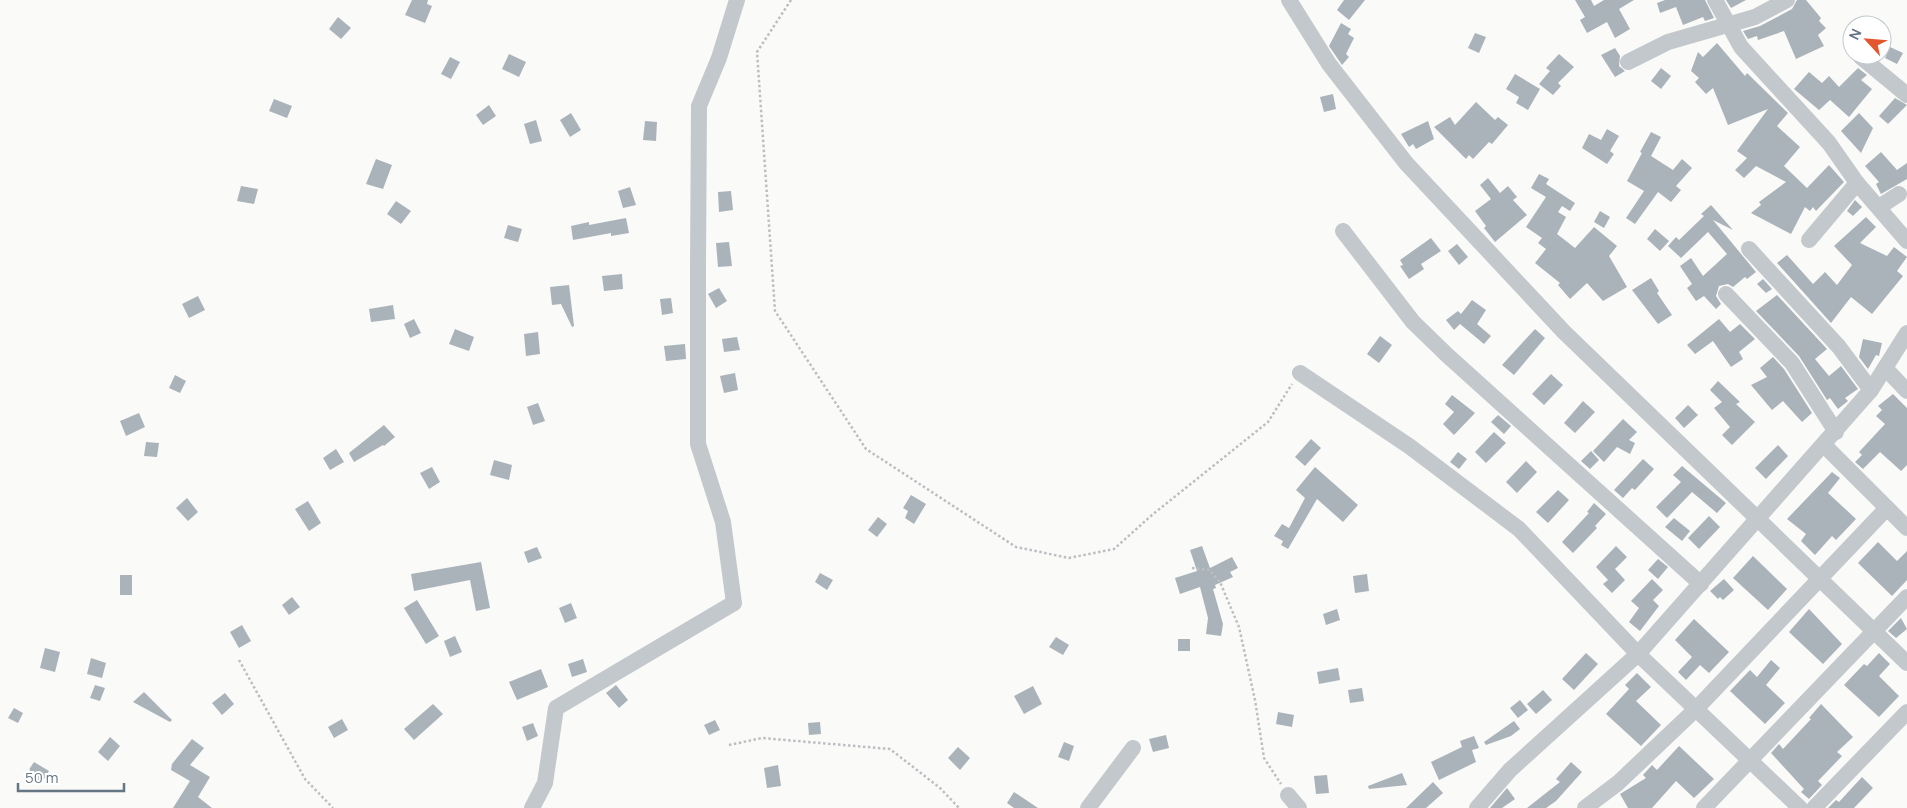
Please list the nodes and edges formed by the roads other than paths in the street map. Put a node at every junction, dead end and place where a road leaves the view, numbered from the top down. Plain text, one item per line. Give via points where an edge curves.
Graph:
1 (736, 0) edge
2 (1289, 0) edge
3 (1307, 0) edge
4 (1715, 0) edge
5 (1787, 0) edge
6 (1300, 18) junction
7 (1728, 24) junction
8 (1628, 62) dead end
9 (1871, 65) edge
10 (1907, 95) edge
11 (1857, 183) junction
12 (1899, 194) dead end
13 (1879, 207) junction
14 (1343, 231) dead end
15 (1809, 240) dead end
16 (1907, 241) edge
17 (1749, 249) dead end
18 (1726, 294) dead end
19 (1907, 333) edge
20 (1885, 368) junction
21 (1300, 373) road end
22 (1872, 390) junction
23 (1907, 391) edge
24 (1836, 432) junction
25 (1824, 445) junction
26 (1887, 508) junction
27 (1758, 519) junction
28 (1907, 528) edge
29 (1820, 578) junction
30 (1700, 584) junction
31 (1907, 597) edge
32 (1874, 631) junction
33 (1638, 654) junction
34 (1907, 663) edge
35 (1696, 709) junction
36 (1907, 712) edge
37 (1133, 748) dead end
38 (1750, 761) junction
39 (532, 808) edge
40 (1088, 808) edge
41 (1477, 808) edge
42 (1585, 808) edge
43 (1704, 808) edge
44 (1800, 808) edge
45 (1814, 808) edge

1 - 39 street via 719,58 700,106 698,265 698,444 723,522 734,602 556,708 545,783
2 - 6 street
3 - 6 street
4 - 7 street
5 - 7 street via 1755,17
6 - 27 street via 1329,64 1406,163 1564,332
7 - 8 street via 1668,42
7 - 11 street via 1741,47 1829,144
9 - 10 street
11 - 13 street
11 - 15 street
12 - 13 street
13 - 16 street
14 - 30 street via 1420,328
17 - 22 street via 1788,288
18 - 24 street via 1792,362
19 - 20 street
20 - 22 street
20 - 23 street
21 - 33 street via 1409,446 1519,530
22 - 24 street
24 - 25 street
25 - 26 street
25 - 27 street
26 - 28 street
26 - 29 street
27 - 29 street
27 - 30 street
29 - 32 street
29 - 35 street
30 - 33 street
31 - 32 street
32 - 34 street
32 - 38 street
33 - 35 street
33 - 41 street via 1510,770
35 - 38 street
35 - 42 street via 1618,783
36 - 45 street
37 - 40 street
38 - 43 street
38 - 44 street

